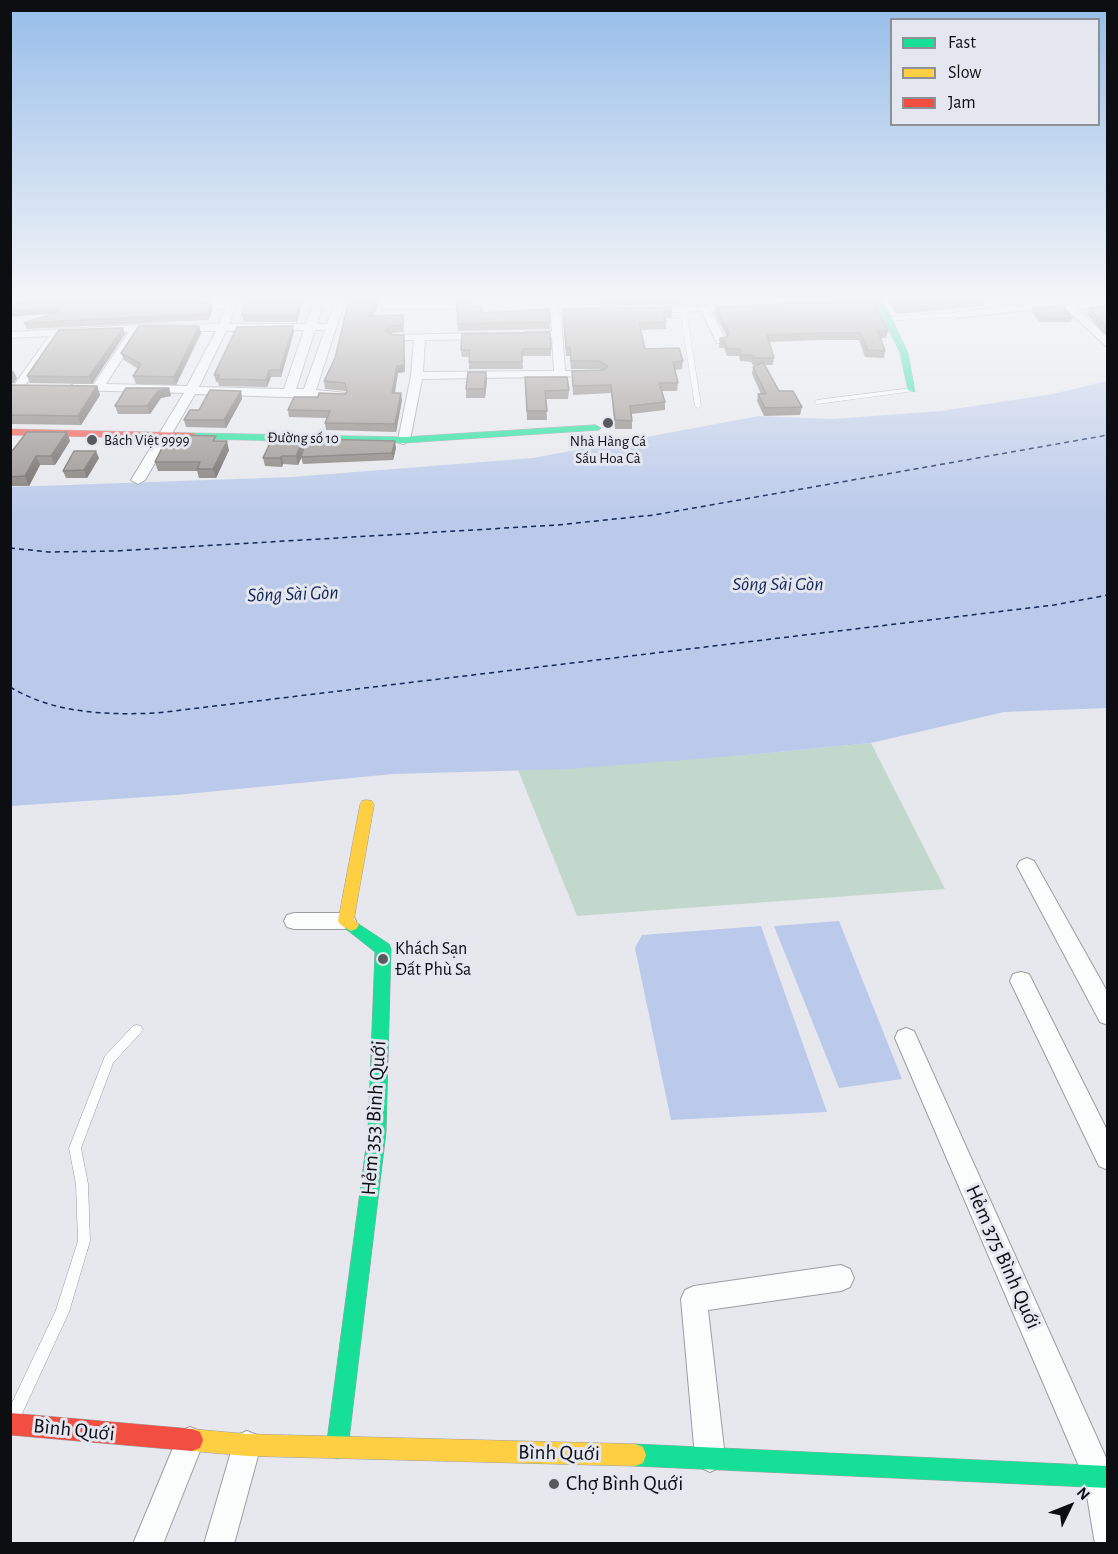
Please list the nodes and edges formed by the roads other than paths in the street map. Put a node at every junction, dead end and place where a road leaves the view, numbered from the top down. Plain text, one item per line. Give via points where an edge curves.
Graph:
1 (30, 373) edge
2 (108, 373) edge
3 (201, 373) edge
4 (296, 373) edge
5 (316, 373) edge
6 (417, 373) edge
7 (695, 373) edge
8 (908, 373) edge
9 (599, 374) edge
10 (560, 375) joint
11 (417, 376) junction
12 (64, 387) edge
13 (98, 387) junction
14 (20, 388) edge
15 (912, 390) joint
16 (192, 391) junction
17 (289, 393) junction
18 (309, 393) junction
19 (342, 396) edge
20 (817, 402) dead end
21 (698, 406) dead end
22 (596, 428) dead end
23 (10, 432) edge
24 (27, 433) junction
25 (164, 436) junction
26 (404, 440) junction
27 (16, 447) edge
28 (138, 480) dead end
29 (368, 805) dead end
30 (1027, 866) dead end
31 (294, 921) dead end
32 (346, 921) junction
33 (1022, 981) dead end
34 (1107, 1015) edge
35 (137, 1030) dead end
36 (906, 1038) dead end
37 (1107, 1158) edge
38 (841, 1278) dead end
39 (10, 1424) edge
40 (190, 1441) junction
41 (247, 1445) junction
42 (337, 1448) junction
43 (710, 1456) junction
44 (1103, 1477) edge
45 (1107, 1539) edge
46 (148, 1544) edge
47 (219, 1544) edge

1 - 14 street
2 - 13 street
3 - 16 street
4 - 17 street
5 - 18 street
6 - 11 street
7 - 21 lane
8 - 15 street
9 - 10 street
10 - 11 street
11 - 26 street
12 - 13 street
13 - 16 street
15 - 20 lane
16 - 17 street
16 - 25 street
17 - 18 street
18 - 19 street
22 - 26 street, Đường số 10
23 - 24 street, Đường số 10
24 - 25 street, Đường số 10
24 - 27 street
25 - 26 street, Đường số 10
25 - 28 street
29 - 32 street
30 - 34 street
31 - 32 street
32 - 42 street, Hẻm 353 Bình Quới via 383,949 376,1132
33 - 37 street
35 - 39 lane via 109,1060 75,1148 82,1184 84,1241 62,1312
36 - 44 street, Hẻm 375 Bình Quới
38 - 43 street via 694,1299
39 - 40 street, Bình Quới
40 - 41 street, Bình Quới
40 - 46 street
41 - 42 street, Bình Quới
41 - 47 street
42 - 43 street, Bình Quới
43 - 44 street, Bình Quới
44 - 45 street, Hẻm 375 Bình Quới

